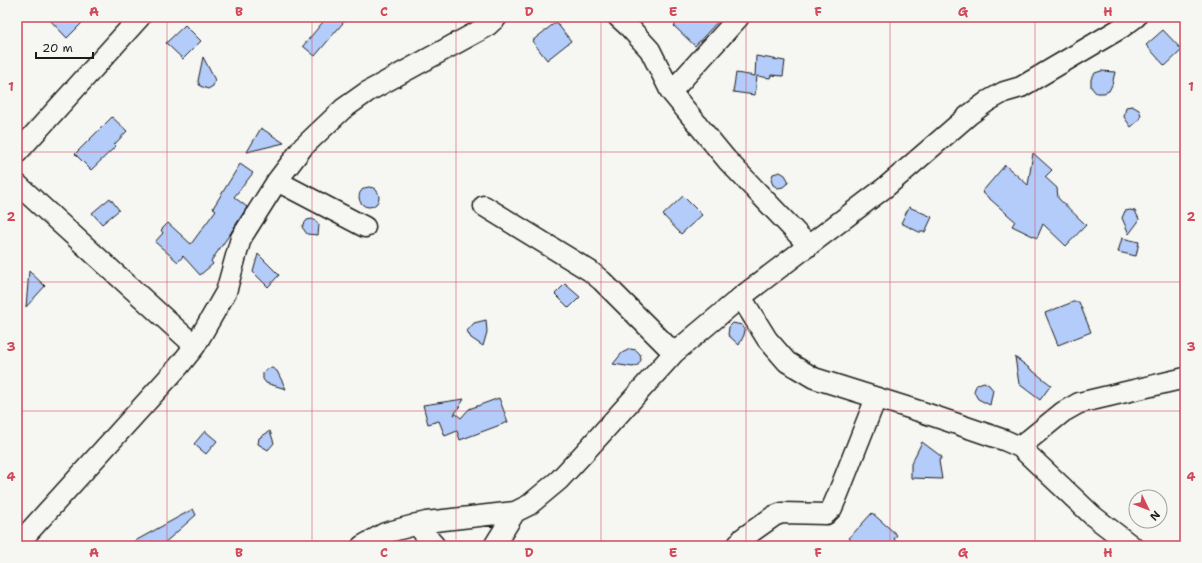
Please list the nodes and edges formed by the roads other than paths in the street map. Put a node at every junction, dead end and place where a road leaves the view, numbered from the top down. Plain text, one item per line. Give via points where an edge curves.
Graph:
1 (140, 17) edge
2 (497, 17) edge
3 (618, 17) edge
4 (739, 17) edge
5 (1136, 17) edge
6 (671, 92) junction
7 (17, 154) edge
8 (278, 181) junction
9 (17, 184) edge
10 (484, 206) dead end
11 (365, 227) dead end
12 (809, 246) junction
13 (741, 297) junction
14 (195, 346) junction
15 (674, 353) junction
16 (1185, 378) edge
17 (876, 398) junction
18 (1020, 447) junction
19 (516, 512) junction
20 (416, 524) junction
21 (17, 545) edge
22 (362, 546) edge
23 (435, 546) edge
24 (494, 546) edge
25 (737, 546) edge
26 (1132, 546) edge

1 - 7 street
2 - 8 street via 486,27 367,92 343,109 303,147
3 - 6 street via 650,50
4 - 6 street
5 - 12 street via 1021,87 1004,92 988,101 887,186
6 - 12 street via 727,160
8 - 11 street
8 - 14 street via 241,238 226,292
9 - 14 street
10 - 15 street via 590,271
12 - 13 street
13 - 15 street
13 - 17 street via 767,339 787,362 814,378
14 - 21 street
15 - 19 street via 559,480 529,505
16 - 18 street via 1080,403 1062,412
17 - 18 street
17 - 25 street via 832,508 826,514 782,513 774,516 743,538
18 - 26 street via 1093,516
19 - 20 street
19 - 24 street
20 - 22 street via 385,532
20 - 23 street

